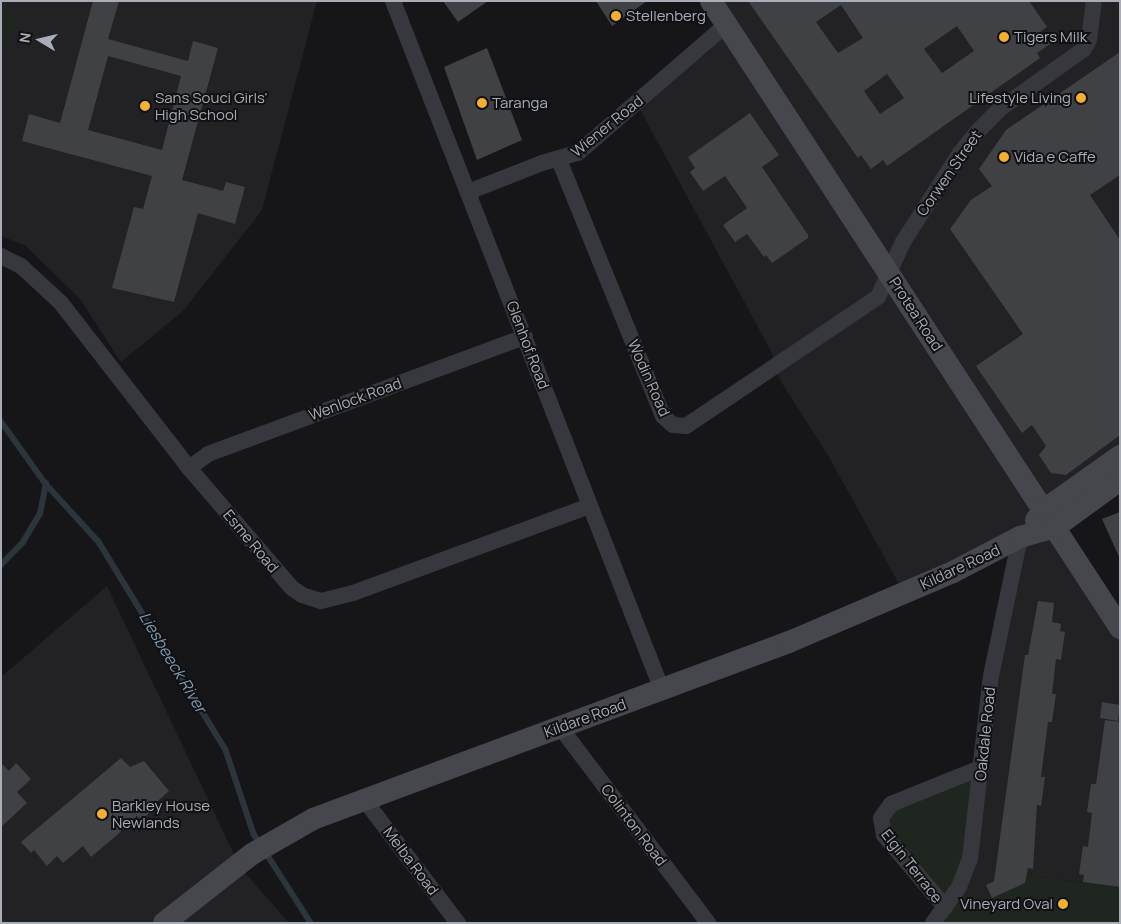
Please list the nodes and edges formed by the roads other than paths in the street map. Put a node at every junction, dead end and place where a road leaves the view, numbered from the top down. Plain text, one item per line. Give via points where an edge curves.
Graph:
1 (393, 1) edge
2 (711, 1) edge
3 (1094, 1) edge
4 (727, 24) junction
5 (558, 160) junction
6 (468, 192) junction
7 (1, 256) edge
8 (889, 272) junction
9 (524, 337) junction
10 (1120, 456) edge
11 (189, 468) junction
12 (1120, 480) edge
13 (590, 506) junction
14 (1050, 519) junction
15 (1020, 537) junction
16 (1120, 628) edge
17 (662, 690) junction
18 (560, 726) junction
19 (980, 768) junction
20 (363, 798) junction
21 (945, 907) junction
22 (164, 923) edge
23 (458, 923) edge
24 (708, 923) edge
25 (933, 923) edge

1 - 6 street, Glenhof Road
2 - 4 street, Protea Road
3 - 8 street, Corwen Street via 1089,40 1084,49 1001,108 978,131 928,202
4 - 5 street, Wiener Road via 578,153
4 - 8 street, Protea Road
5 - 6 street, Wiener Road via 542,163
5 - 8 street, Wodin Road via 663,416 680,428 694,422 878,297
6 - 9 street, Glenhof Road
7 - 11 street, Esme Road via 28,272 61,303
8 - 14 street, Protea Road
9 - 11 street, Wenlock Road via 208,454
9 - 13 street, Glenhof Road
10 - 14 street
11 - 13 street, Esme Road via 292,588 322,601 353,594
12 - 14 street
13 - 17 street, Glenhof Road
14 - 15 street
14 - 16 street, Protea Road
15 - 17 street, Kildare Road via 953,572 789,642
15 - 19 street, Oakdale Road via 998,638
17 - 18 street, Kildare Road
18 - 20 street, Kildare Road
18 - 24 street, Colinton Road
19 - 21 street, Oakdale Road via 970,859 959,887
19 - 21 street, Elgin Terrace via 891,804 881,818 884,835
20 - 22 street, Kildare Road via 279,837 252,854
20 - 23 street, Melba Road
21 - 25 street, Oakdale Road

